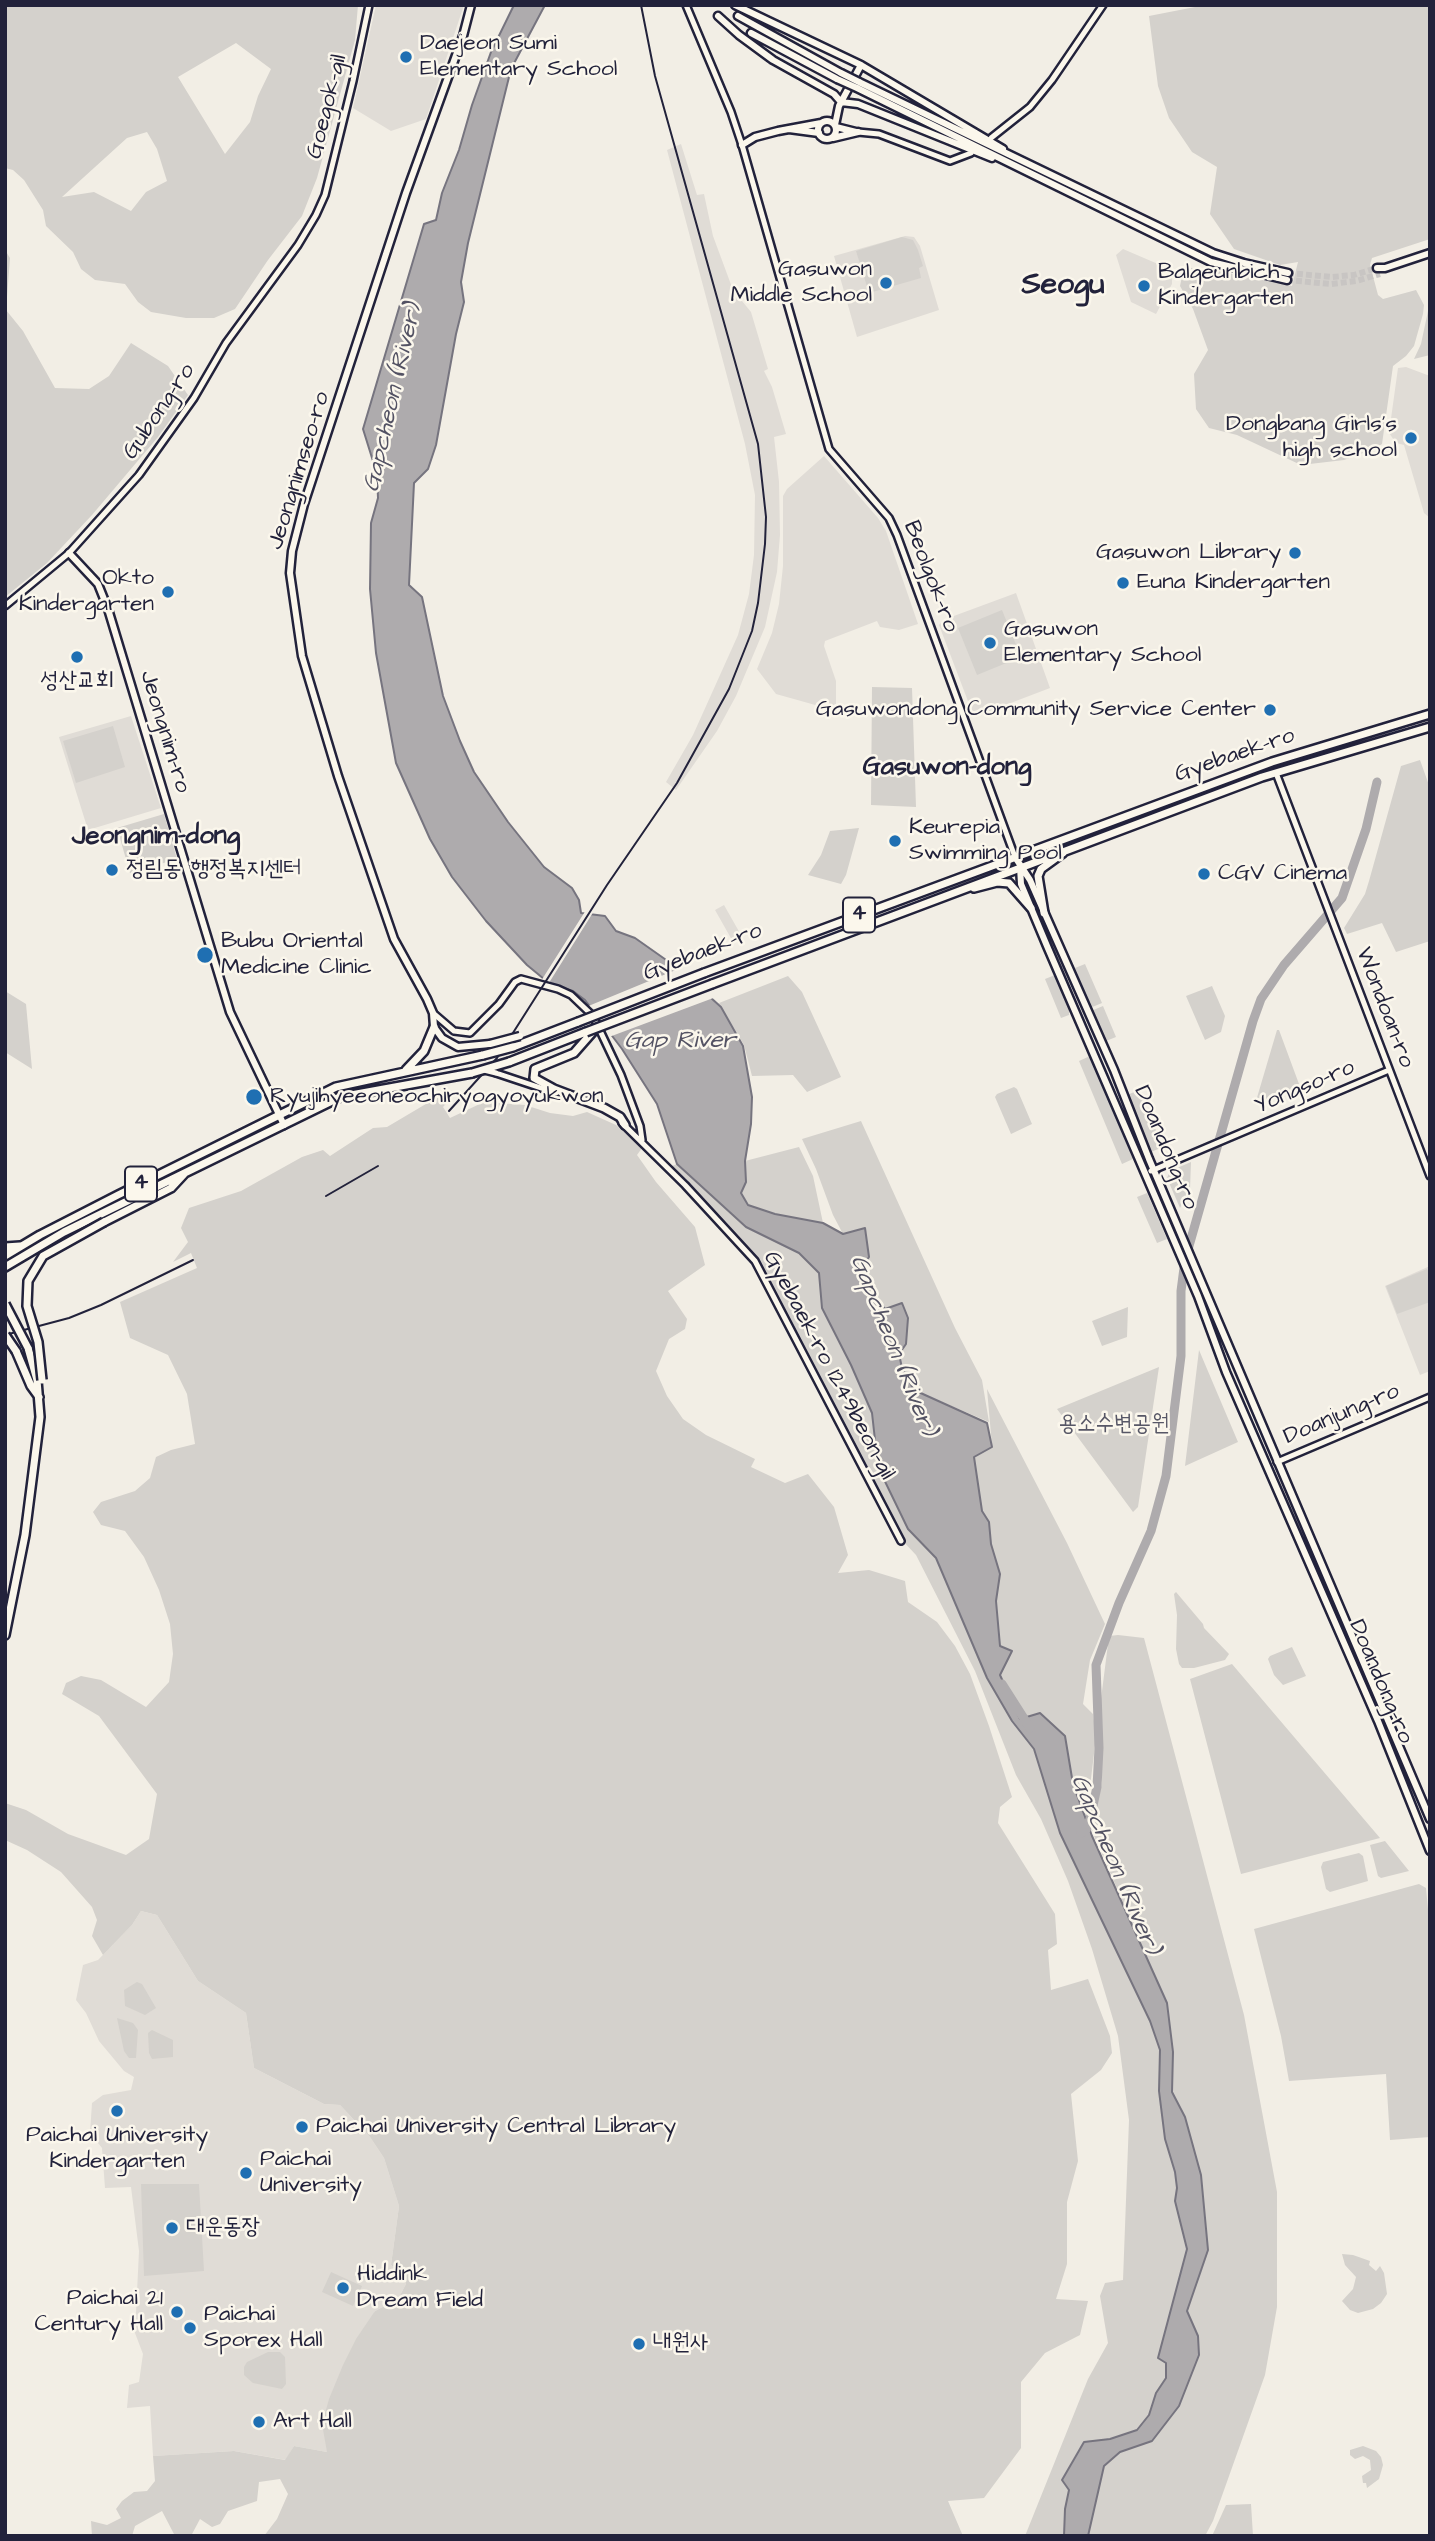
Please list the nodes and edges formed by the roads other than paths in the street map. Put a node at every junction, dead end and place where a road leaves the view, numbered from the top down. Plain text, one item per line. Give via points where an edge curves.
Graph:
1 (369, 5) edge
2 (471, 5) edge
3 (686, 5) edge
4 (735, 5) edge
5 (1103, 5) edge
6 (718, 16) dead end
7 (738, 16) dead end
8 (751, 33) dead end
9 (861, 65) junction
10 (839, 76) junction
11 (858, 85) junction
12 (840, 104) junction
13 (823, 122) junction
14 (836, 126) junction
15 (788, 128) junction
16 (858, 132) junction
17 (819, 133) junction
18 (831, 138) junction
19 (991, 138) dead end
20 (742, 145) junction
21 (971, 153) dead end
22 (1019, 160) junction
23 (1010, 164) junction
24 (316, 215) joint
25 (1430, 253) edge
26 (1380, 270) tunnel mouth
27 (69, 553) junction
28 (5, 606) edge
29 (1430, 714) edge
30 (1430, 727) edge
31 (1276, 773) junction
32 (1066, 850) junction
33 (1015, 857) junction
34 (1020, 867) junction
35 (963, 890) junction
36 (1031, 908) junction
37 (1044, 913) junction
38 (433, 1013) junction
39 (435, 1027) junction
40 (588, 1034) junction
41 (533, 1040) junction
42 (485, 1070) junction
43 (1389, 1070) junction
44 (404, 1072) junction
45 (279, 1115) junction
46 (284, 1125) junction
47 (625, 1125) junction
48 (642, 1140) junction
49 (188, 1169) junction
50 (1154, 1170) junction
51 (1145, 1174) junction
52 (1430, 1176) edge
53 (64, 1232) junction
54 (48, 1240) junction
55 (24, 1245) junction
56 (5, 1247) edge
57 (5, 1256) edge
58 (5, 1266) edge
59 (5, 1304) edge
60 (5, 1335) edge
61 (1430, 1396) edge
62 (39, 1397) junction
63 (40, 1417) junction
64 (1277, 1462) junction
65 (1268, 1466) junction
66 (901, 1541) dead end
67 (5, 1635) edge
68 (1430, 1819) edge
69 (1430, 1850) edge

1 - 24 street, Goegok-gil via 341,132
2 - 38 main road, Jeongnimseo-ro via 304,504 290,573 302,656 338,776 390,928
3 - 20 street, Beolgok-ro
4 - 9 main road
5 - 19 street via 1030,107
6 - 12 main road via 773,60 834,94
7 - 10 main road
8 - 10 main road
9 - 12 main road
9 - 22 main road
10 - 11 main road, bridge
11 - 22 main road
11 - 23 main road
12 - 13 main road
12 - 14 main road
12 - 23 main road via 858,104
13 - 14 main road
13 - 15 main road
13 - 17 main road
14 - 16 main road
14 - 18 main road
15 - 17 main road
15 - 20 main road
16 - 18 main road
16 - 21 street via 879,134 950,161
17 - 18 main road
20 - 33 street, Beolgok-ro via 829,449 889,518 897,535
22 - 23 main road via 1213,253 1287,276 1211,262
24 - 27 street, Gubong-ro via 226,343 163,444
25 - 26 main road
27 - 28 street, Gubong-ro
27 - 45 main road, Jeongnim-ro via 98,584 108,609 230,1013
29 - 33 main road, Gyebaek-ro / 4 via 1272,762
30 - 31 main road, Gyebaek-ro / 4
31 - 32 main road, Gyebaek-ro / 4
31 - 43 street, Wondoan-ro
32 - 34 main road, Gyebaek-ro / 4
32 - 37 main road via 1038,876
33 - 34 main road
33 - 41 main road, Gyebaek-ro / 4, bridge
34 - 35 main road, Gyebaek-ro / 4
34 - 36 main road, Doandong-ro
34 - 37 main road, Doandong-ro
35 - 36 main road via 1009,883
35 - 40 main road, Gyebaek-ro / 4, bridge
36 - 51 main road, Doandong-ro
37 - 50 main road, Doandong-ro
38 - 39 main road, Jeongnimseo-ro
38 - 48 street via 454,1031 470,1033 521,979 571,995 593,1016 621,1075
39 - 41 main road, bridge via 458,1048 520,1036
39 - 44 main road via 424,1051
40 - 42 main road, Gyebaek-ro / 4, bridge
40 - 47 main road via 574,1053 535,1069 534,1078 604,1108
41 - 44 main road, Gyebaek-ro / 4, bridge
42 - 46 main road, Gyebaek-ro / 4, bridge via 340,1097
42 - 47 street, Gyebaek-ro 1249beon-gil, bridge via 599,1109
43 - 50 street, Yongso-ro
43 - 52 street, Wondoan-ro
44 - 45 main road, Gyebaek-ro / 4 via 336,1087
45 - 46 main road, Jeongnim-ro
45 - 55 main road, Gyebaek-ro / 4
46 - 49 main road, Gyebaek-ro / 4
47 - 48 street, Gyebaek-ro 1249beon-gil
48 - 66 street, Gyebaek-ro 1249beon-gil via 755,1261
49 - 53 main road, Gyebaek-ro / 4
49 - 63 main road, bridge via 172,1188 43,1256 28,1281 27,1306 38,1342 42,1380
50 - 51 street
50 - 64 main road, Doandong-ro
51 - 65 main road, Doandong-ro
53 - 54 main road, Gyebaek-ro / 4
53 - 54 main road via 67,1246
54 - 58 main road, Gyebaek-ro / 4
55 - 56 main road
55 - 57 main road, Gyebaek-ro / 4
59 - 62 main road, bridge via 27,1348
60 - 62 main road, bridge
61 - 64 street, Doanjung-ro
62 - 63 main road
63 - 67 main road via 27,1525
64 - 65 main road, Doanjung-ro
64 - 68 main road, Doandong-ro
65 - 69 main road, Doandong-ro

